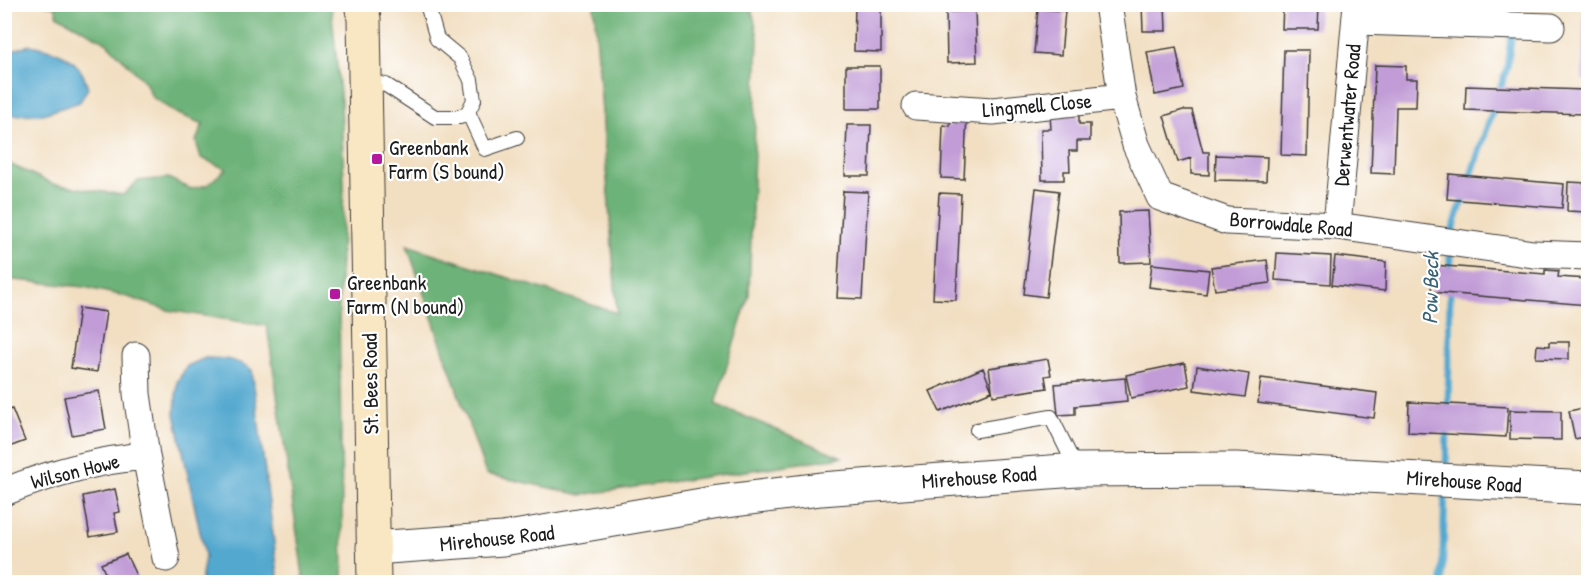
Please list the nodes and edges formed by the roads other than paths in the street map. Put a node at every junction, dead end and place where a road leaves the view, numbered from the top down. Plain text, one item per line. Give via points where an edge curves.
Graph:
1 (361, 4) edge
2 (427, 4) edge
3 (1108, 4) edge
4 (1356, 13) edge
5 (1551, 27) dead end
6 (365, 81) junction
7 (1122, 97) junction
8 (916, 106) dead end
9 (468, 112) junction
10 (517, 138) dead end
11 (1337, 226) junction
12 (1588, 256) edge
13 (136, 356) dead end
14 (977, 430) dead end
15 (146, 456) junction
16 (1077, 470) junction
17 (1588, 488) edge
18 (4, 492) edge
19 (373, 548) junction
20 (166, 558) dead end
21 (374, 582) edge

1 - 6 main road, St. Bees Road
2 - 9 lane via 437,39 460,58 471,80 474,100
3 - 7 street, Borrowdale Road
4 - 5 street
4 - 11 street, Derwentwater Road
6 - 9 lane via 386,85 435,117 460,117
6 - 19 main road, St. Bees Road
7 - 8 street, Lingmell Close via 993,111
7 - 11 street, Borrowdale Road via 1136,145 1160,197 1227,221
9 - 10 lane via 485,149
11 - 12 street, Borrowdale Road via 1533,254
13 - 15 street, Wilson Howe
14 - 16 lane via 1051,417
15 - 18 street, Wilson Howe via 50,473
15 - 20 street, Wilson Howe
16 - 17 street, Mirehouse Road via 1236,469
16 - 19 street, Mirehouse Road via 821,489 718,502 503,539
19 - 21 main road, St. Bees Road

